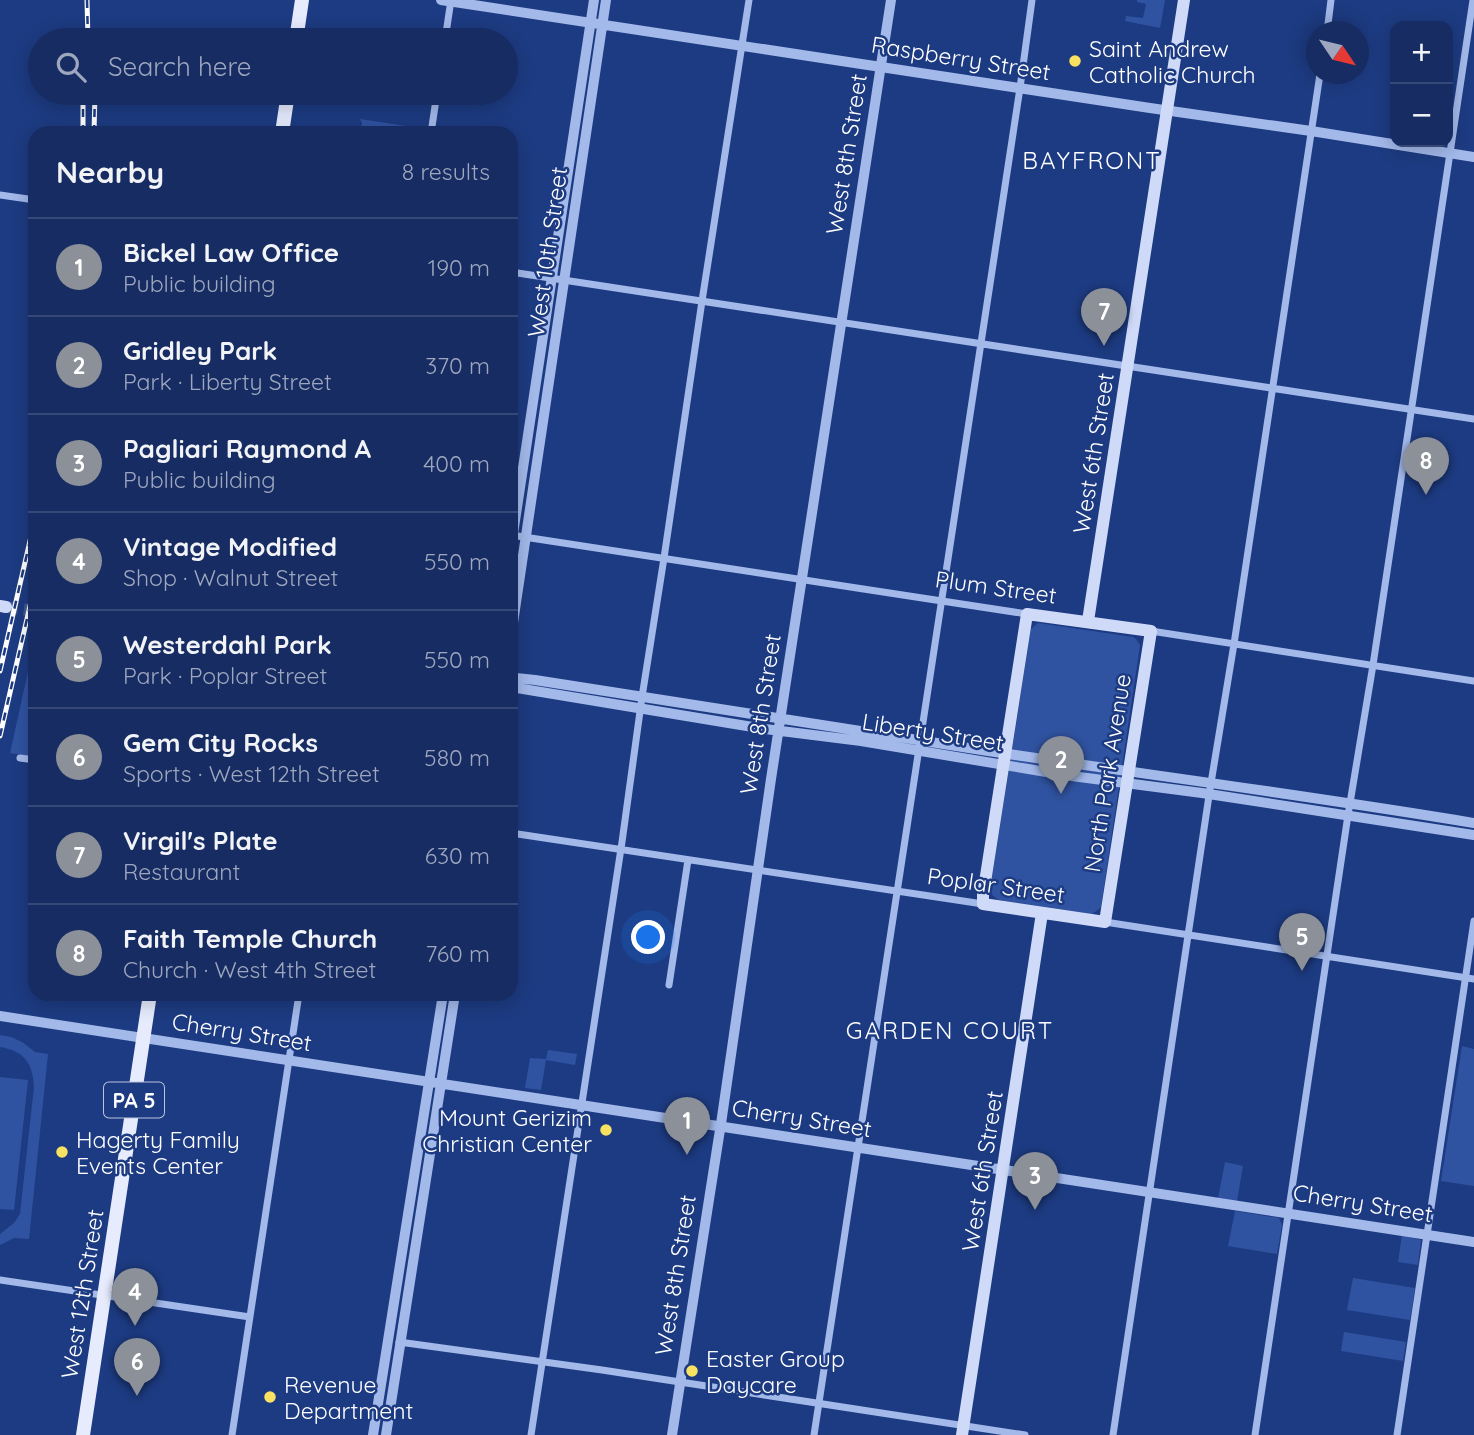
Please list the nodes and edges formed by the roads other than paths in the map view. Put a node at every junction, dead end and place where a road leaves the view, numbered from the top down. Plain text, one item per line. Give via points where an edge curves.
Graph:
1 (302, 0) edge
2 (448, 0) edge
3 (594, 0) edge
4 (606, 0) edge
5 (749, 0) edge
6 (891, 0) edge
7 (1032, 0) edge
8 (1184, 0) edge
9 (1331, 0) edge
10 (1473, 0) edge
11 (1328, 21) edge
12 (596, 23) junction
13 (298, 28) edge
14 (446, 28) edge
15 (742, 46) junction
16 (881, 66) junction
17 (1318, 84) edge
18 (1020, 88) junction
19 (286, 105) edge
20 (435, 105) edge
21 (1167, 111) junction
22 (283, 126) edge
23 (432, 126) edge
24 (1311, 131) junction
25 (1451, 154) junction
26 (1474, 157) edge
27 (566, 188) junction
28 (578, 190) junction
29 (0, 195) edge
30 (28, 199) edge
31 (518, 273) edge
32 (552, 278) junction
33 (564, 280) junction
34 (702, 301) junction
35 (842, 323) junction
36 (980, 344) junction
37 (1128, 366) junction
38 (1272, 388) junction
39 (532, 407) junction
40 (545, 409) junction
41 (1411, 410) junction
42 (1474, 419) edge
43 (518, 497) edge
44 (518, 536) edge
45 (526, 537) junction
46 (664, 558) junction
47 (803, 579) junction
48 (518, 590) edge
49 (941, 600) junction
50 (1027, 614) junction
51 (1088, 621) junction
52 (1151, 631) junction
53 (1234, 644) junction
54 (1373, 665) junction
55 (518, 678) edge
56 (1474, 681) edge
57 (518, 688) edge
58 (641, 702) junction
59 (780, 725) junction
60 (920, 746) junction
61 (20, 758) dead end
62 (28, 759) edge
63 (1004, 759) junction
64 (1127, 777) junction
65 (1211, 782) junction
66 (1209, 795) junction
67 (1350, 802) junction
68 (1348, 815) junction
69 (1474, 822) edge
70 (518, 834) edge
71 (1474, 835) edge
72 (620, 850) junction
73 (688, 860) junction
74 (758, 871) junction
75 (898, 892) junction
76 (983, 904) junction
77 (1042, 913) junction
78 (1474, 921) edge
79 (1105, 922) junction
80 (1189, 936) junction
81 (1328, 957) junction
82 (1470, 979) edge
83 (670, 985) dead end
84 (149, 1001) edge
85 (298, 1001) edge
86 (442, 1001) edge
87 (453, 1001) edge
88 (0, 1016) edge
89 (144, 1039) junction
90 (290, 1061) junction
91 (435, 1083) junction
92 (581, 1105) junction
93 (720, 1127) junction
94 (858, 1148) junction
95 (1003, 1169) junction
96 (1150, 1192) junction
97 (1289, 1213) junction
98 (1427, 1234) junction
99 (1474, 1242) edge
100 (0, 1280) edge
101 (104, 1296) junction
102 (250, 1317) junction
103 (394, 1341) junction
104 (542, 1362) junction
105 (680, 1383) junction
106 (819, 1404) junction
107 (963, 1430) edge
108 (83, 1435) edge
109 (232, 1435) edge
110 (373, 1435) edge
111 (386, 1435) edge
112 (531, 1435) edge
113 (672, 1435) edge
114 (814, 1435) edge
115 (1025, 1435) edge
116 (1113, 1435) edge
117 (1255, 1435) edge
118 (1396, 1435) edge

1 - 13 main road
2 - 12 street, Raspberry Street
2 - 14 street
3 - 12 street, West 10th Street
4 - 12 street, West 10th Street
5 - 15 street
6 - 16 street, West 8th Street
7 - 18 street
8 - 21 main road, West 6th Street
9 - 11 street
10 - 25 street
12 - 15 street, Raspberry Street
12 - 27 street, West 10th Street
12 - 28 street, West 10th Street
15 - 16 street, Raspberry Street
15 - 34 street
16 - 18 street, Raspberry Street
16 - 35 street, West 8th Street
17 - 24 street
18 - 21 street, Raspberry Street
18 - 36 street
19 - 22 main road
20 - 23 street
21 - 24 street, Raspberry Street
21 - 37 main road, West 6th Street
24 - 25 street, Raspberry Street
24 - 38 street
25 - 26 street, Raspberry Street
25 - 41 street
27 - 28 street
27 - 32 street, West 10th Street
28 - 33 street, West 10th Street
29 - 30 street
31 - 32 street
32 - 33 street
32 - 39 street, West 10th Street
33 - 34 street
33 - 40 street, West 10th Street
34 - 35 street
34 - 46 street
35 - 36 street
35 - 47 street, West 8th Street
36 - 37 street
36 - 49 street
37 - 38 street
37 - 51 main road, West 6th Street
38 - 41 street
38 - 53 street
39 - 40 street
39 - 43 street, West 10th Street
40 - 45 street, West 10th Street
41 - 42 street
41 - 54 street
44 - 45 street, Plum Street
45 - 46 street, Plum Street
45 - 48 street, West 10th Street
46 - 47 street, Plum Street
46 - 58 street
47 - 49 street, Plum Street
47 - 59 street, West 8th Street
49 - 50 street, Plum Street
49 - 60 street
50 - 51 main road, Plum Street
50 - 63 main road
51 - 52 main road, Plum Street
52 - 53 street, Plum Street
52 - 64 main road, North Park Avenue
53 - 54 street, Plum Street
53 - 65 street
54 - 56 street, Plum Street
54 - 67 street
55 - 58 street, Liberty Street
57 - 58 street, Liberty Street
58 - 59 street, Liberty Street
58 - 72 street
59 - 60 street, Liberty Street via 861,741
59 - 74 street, West 8th Street
60 - 63 street, Liberty Street
60 - 75 street
61 - 62 street
63 - 64 street, Liberty Street
63 - 76 main road
64 - 65 street, Liberty Street
64 - 66 street, Liberty Street
64 - 79 main road, North Park Avenue
65 - 66 street
65 - 67 street, Liberty Street
66 - 68 street, Liberty Street
66 - 80 street
67 - 68 street
67 - 69 street, Liberty Street
68 - 71 street, Liberty Street
68 - 81 street
70 - 72 street, Poplar Street
72 - 73 street, Poplar Street
72 - 92 street
73 - 74 street, Poplar Street
73 - 83 street
74 - 75 street, Poplar Street
74 - 93 street, West 8th Street
75 - 76 street, Poplar Street
75 - 94 street
76 - 77 main road, Poplar Street
77 - 79 main road, Poplar Street
77 - 95 main road, West 6th Street
78 - 82 street
79 - 80 street, Poplar Street
80 - 81 street, Poplar Street
80 - 96 street
81 - 82 street, Poplar Street
81 - 97 street
82 - 98 street
84 - 89 main road, West 12th Street / PA 5
85 - 90 street
86 - 91 street
87 - 91 street
88 - 89 street, Cherry Street
89 - 90 street, Cherry Street
89 - 101 main road, West 12th Street / PA 5
90 - 91 street, Cherry Street
90 - 102 street
91 - 92 street, Cherry Street
91 - 103 street
92 - 93 street, Cherry Street
92 - 104 street
93 - 94 street, Cherry Street
93 - 105 street, West 8th Street
94 - 95 street, Cherry Street
94 - 106 street
95 - 96 street, Cherry Street
95 - 107 main road, West 6th Street
96 - 97 street, Cherry Street
96 - 116 street
97 - 98 street, Cherry Street
97 - 117 street
98 - 99 street, Cherry Street
98 - 118 street
100 - 101 street
101 - 102 street
101 - 108 main road, West 12th Street / PA 5
102 - 109 street
103 - 104 street
103 - 110 street
103 - 111 street
104 - 105 street
104 - 112 street
105 - 106 street
105 - 113 street, West 8th Street
106 - 107 street
106 - 114 street
107 - 115 street

